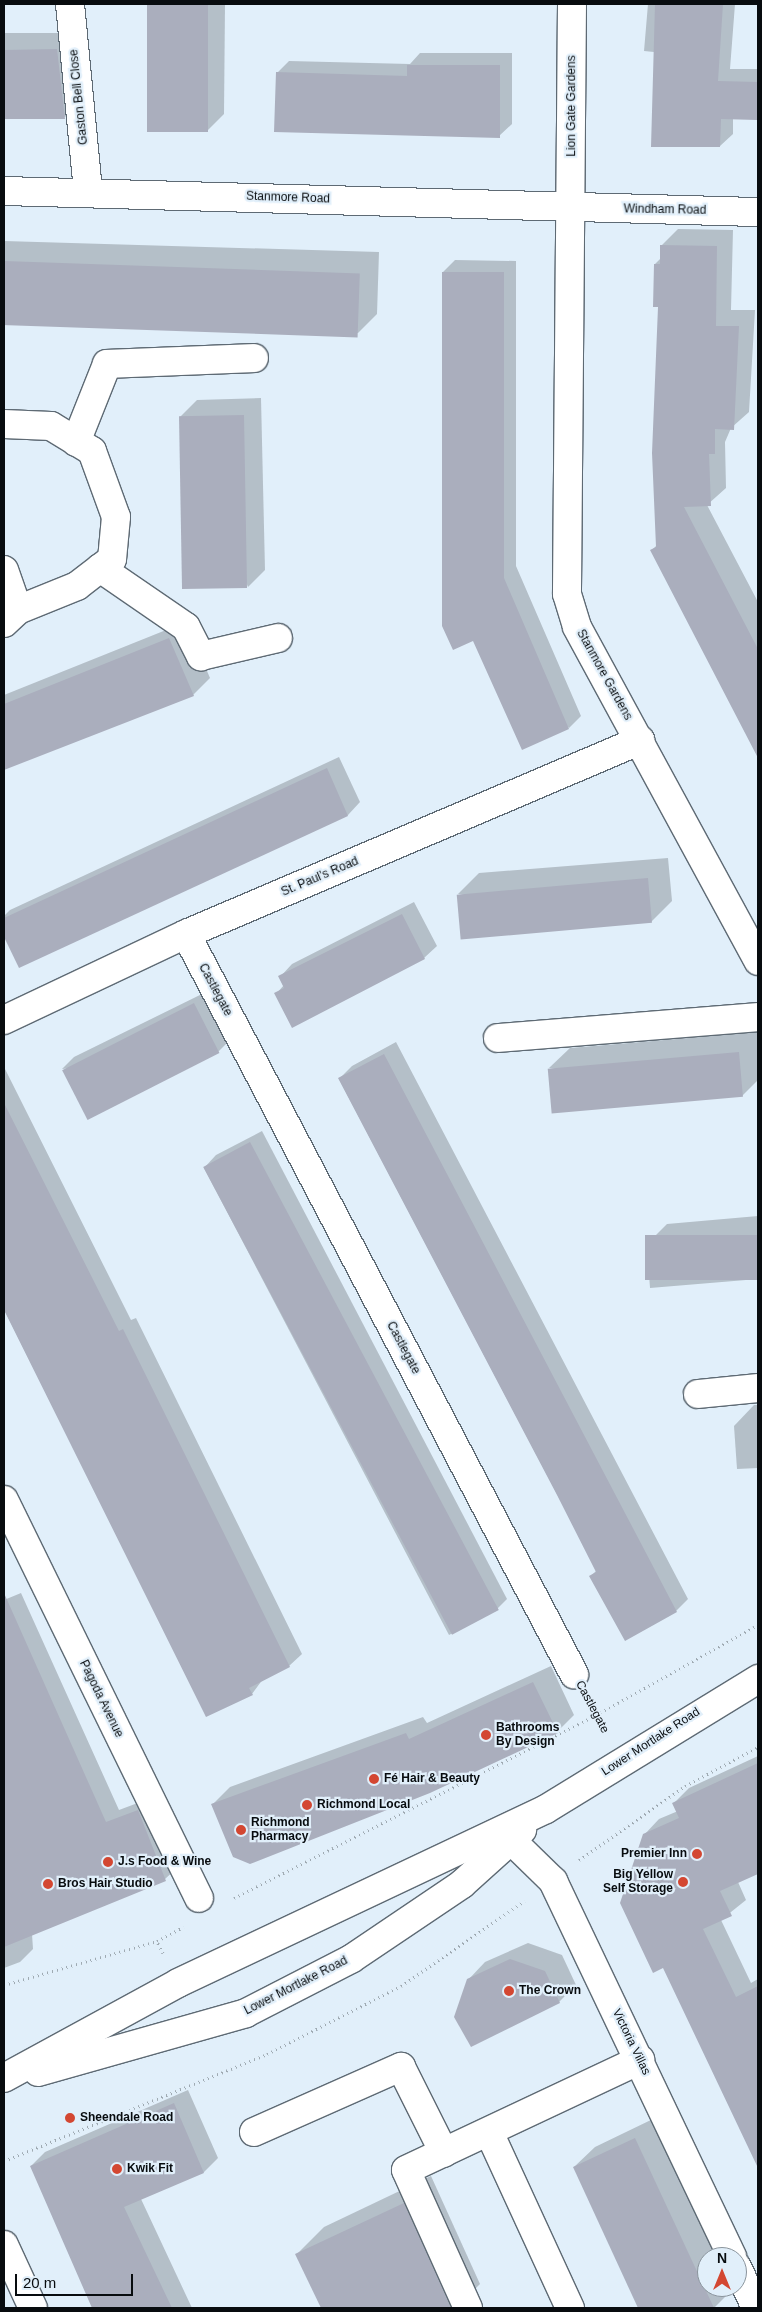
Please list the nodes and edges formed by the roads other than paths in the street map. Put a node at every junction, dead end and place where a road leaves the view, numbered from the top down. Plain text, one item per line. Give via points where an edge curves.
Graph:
1 (70, 4) edge
2 (572, 4) edge
3 (4, 191) edge
4 (88, 191) junction
5 (573, 208) junction
6 (758, 212) edge
7 (254, 358) dead end
8 (4, 424) edge
9 (76, 442) junction
10 (100, 568) junction
11 (4, 570) edge
12 (11, 616) edge
13 (278, 638) dead end
14 (640, 740) junction
15 (186, 934) junction
16 (758, 961) edge
17 (758, 1017) edge
18 (4, 1020) edge
19 (498, 1038) dead end
20 (758, 1388) edge
21 (698, 1394) dead end
22 (4, 1500) edge
23 (14, 1542) edge
24 (574, 1674) road end
25 (758, 1679) edge
26 (546, 1809) junction
27 (511, 1840) junction
28 (199, 1898) dead end
29 (640, 2060) junction
30 (4, 2079) edge
31 (254, 2132) dead end
32 (489, 2132) junction
33 (444, 2152) junction
34 (4, 2245) edge
35 (727, 2247) edge
36 (747, 2289) edge
37 (33, 2308) edge
38 (468, 2308) edge
39 (570, 2308) edge
40 (756, 2308) edge

1 - 4 main road, Gaston Bell Close
2 - 5 main road, Lion Gate Gardens
3 - 4 main road, Stanmore Road
4 - 5 main road, Stanmore Road
5 - 6 main road, Windham Road
5 - 14 main road, Stanmore Gardens via 567,594 577,627
7 - 9 main road via 107,364
8 - 9 main road via 51,426
9 - 10 main road via 92,451 116,518 112,559
10 - 12 main road via 77,586
10 - 13 main road via 186,627 201,656
11 - 12 main road
14 - 15 main road, St. Paul’s Road
14 - 16 main road, Stanmore Gardens
15 - 18 main road, St. Paul’s Road
15 - 24 main road, Castlegate
17 - 19 main road
20 - 21 main road
22 - 23 main road, Pagoda Avenue
23 - 28 main road, Pagoda Avenue
25 - 26 main road, Lower Mortlake Road
26 - 27 main road, Lower Mortlake Road
26 - 30 main road, Lower Mortlake Road via 201,1971
27 - 29 main road, Victoria Villas via 553,1880
27 - 30 main road, Lower Mortlake Road via 462,1884 350,1959 246,2013
29 - 32 main road
29 - 35 main road, Victoria Villas
31 - 33 main road via 401,2067
32 - 33 main road
32 - 39 main road
33 - 38 main road via 406,2170
34 - 37 main road
36 - 40 main road

